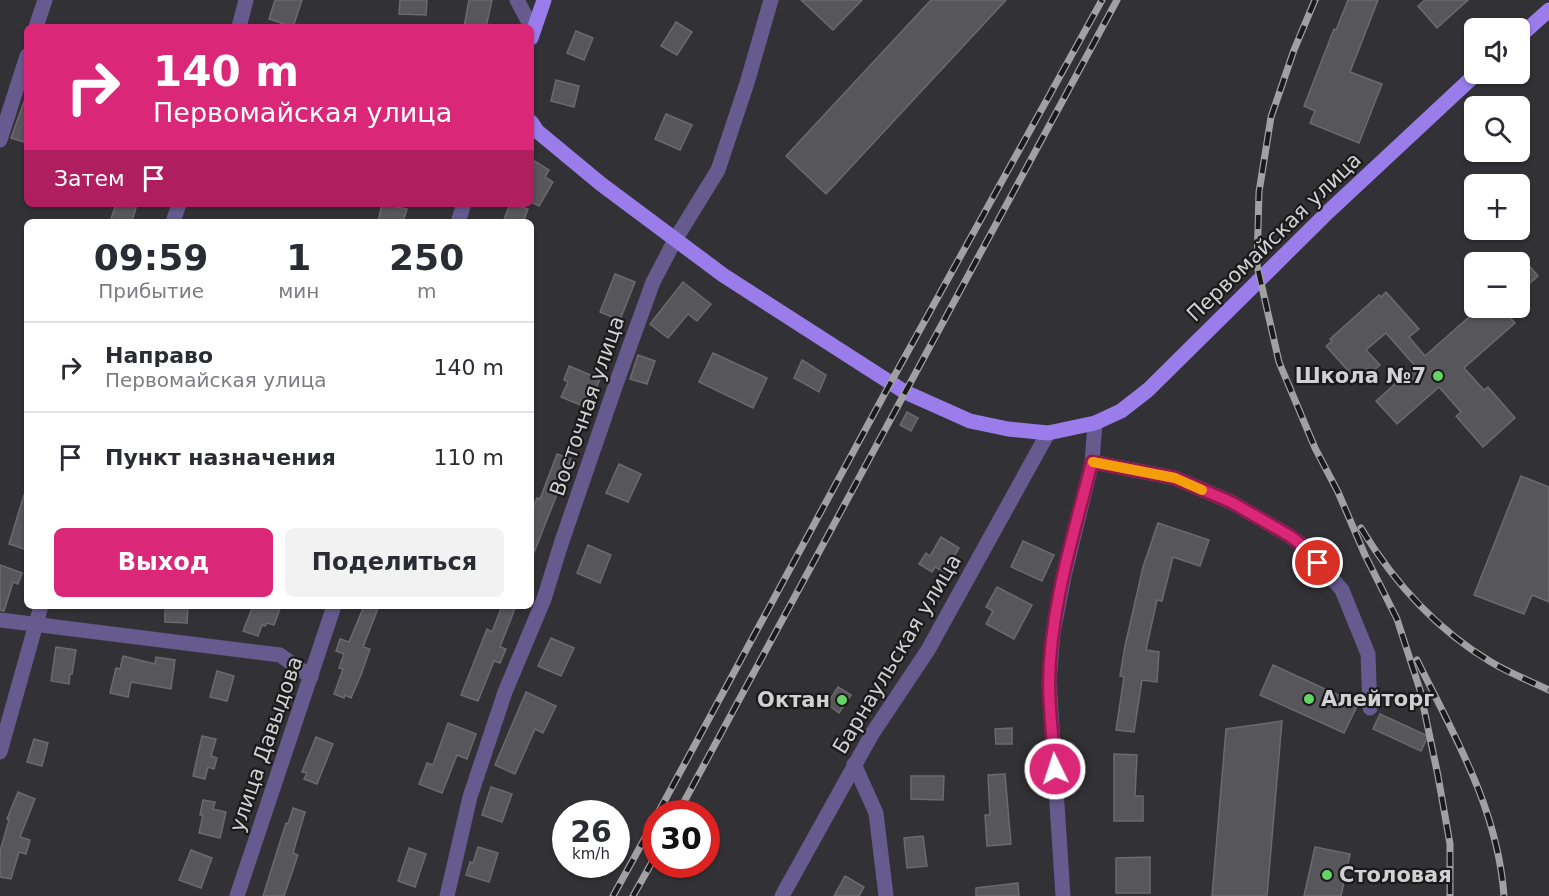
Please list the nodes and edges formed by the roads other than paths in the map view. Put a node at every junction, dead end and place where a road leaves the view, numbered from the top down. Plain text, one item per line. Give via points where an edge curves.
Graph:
1 (45, 0) edge
2 (246, 0) edge
3 (517, 0) edge
4 (544, 0) edge
5 (771, 0) edge
6 (1549, 10) edge
7 (37, 24) edge
8 (240, 24) edge
9 (528, 24) edge
10 (1530, 27) edge
11 (534, 28) edge
12 (24, 65) edge
13 (1465, 84) edge
14 (534, 126) edge
15 (0, 140) edge
16 (675, 240) junction
17 (1095, 423) junction
18 (1048, 434) junction
19 (1092, 462) junction
20 (40, 609) edge
21 (333, 609) edge
22 (0, 620) edge
23 (35, 625) junction
24 (310, 677) junction
25 (1370, 708) dead end
26 (0, 752) edge
27 (854, 764) junction
28 (237, 896) edge
29 (447, 896) edge
30 (782, 896) edge
31 (886, 896) edge
32 (1063, 896) edge

1 - 7 street
2 - 8 street
3 - 9 street
4 - 11 main road
5 - 16 street, Восточная улица via 718,170
6 - 10 main road
12 - 15 street
13 - 17 main road, Первомайская улица via 1328,212 1148,390 1121,411
14 - 16 main road
16 - 18 main road via 905,392 970,421
16 - 29 street, Восточная улица via 653,282 544,599 505,692 470,797
17 - 18 main road, Первомайская улица
17 - 19 street
18 - 27 street, Барнаульская улица via 928,650
19 - 25 street via 1175,478 1231,502 1307,549 1342,590 1368,654
19 - 32 street via 1064,576 1049,682
20 - 23 street
21 - 24 street, улица Давыдова
22 - 23 street
23 - 24 street via 280,656
23 - 26 street
24 - 28 street, улица Давыдова
27 - 30 street, Барнаульская улица
27 - 31 street via 876,813

